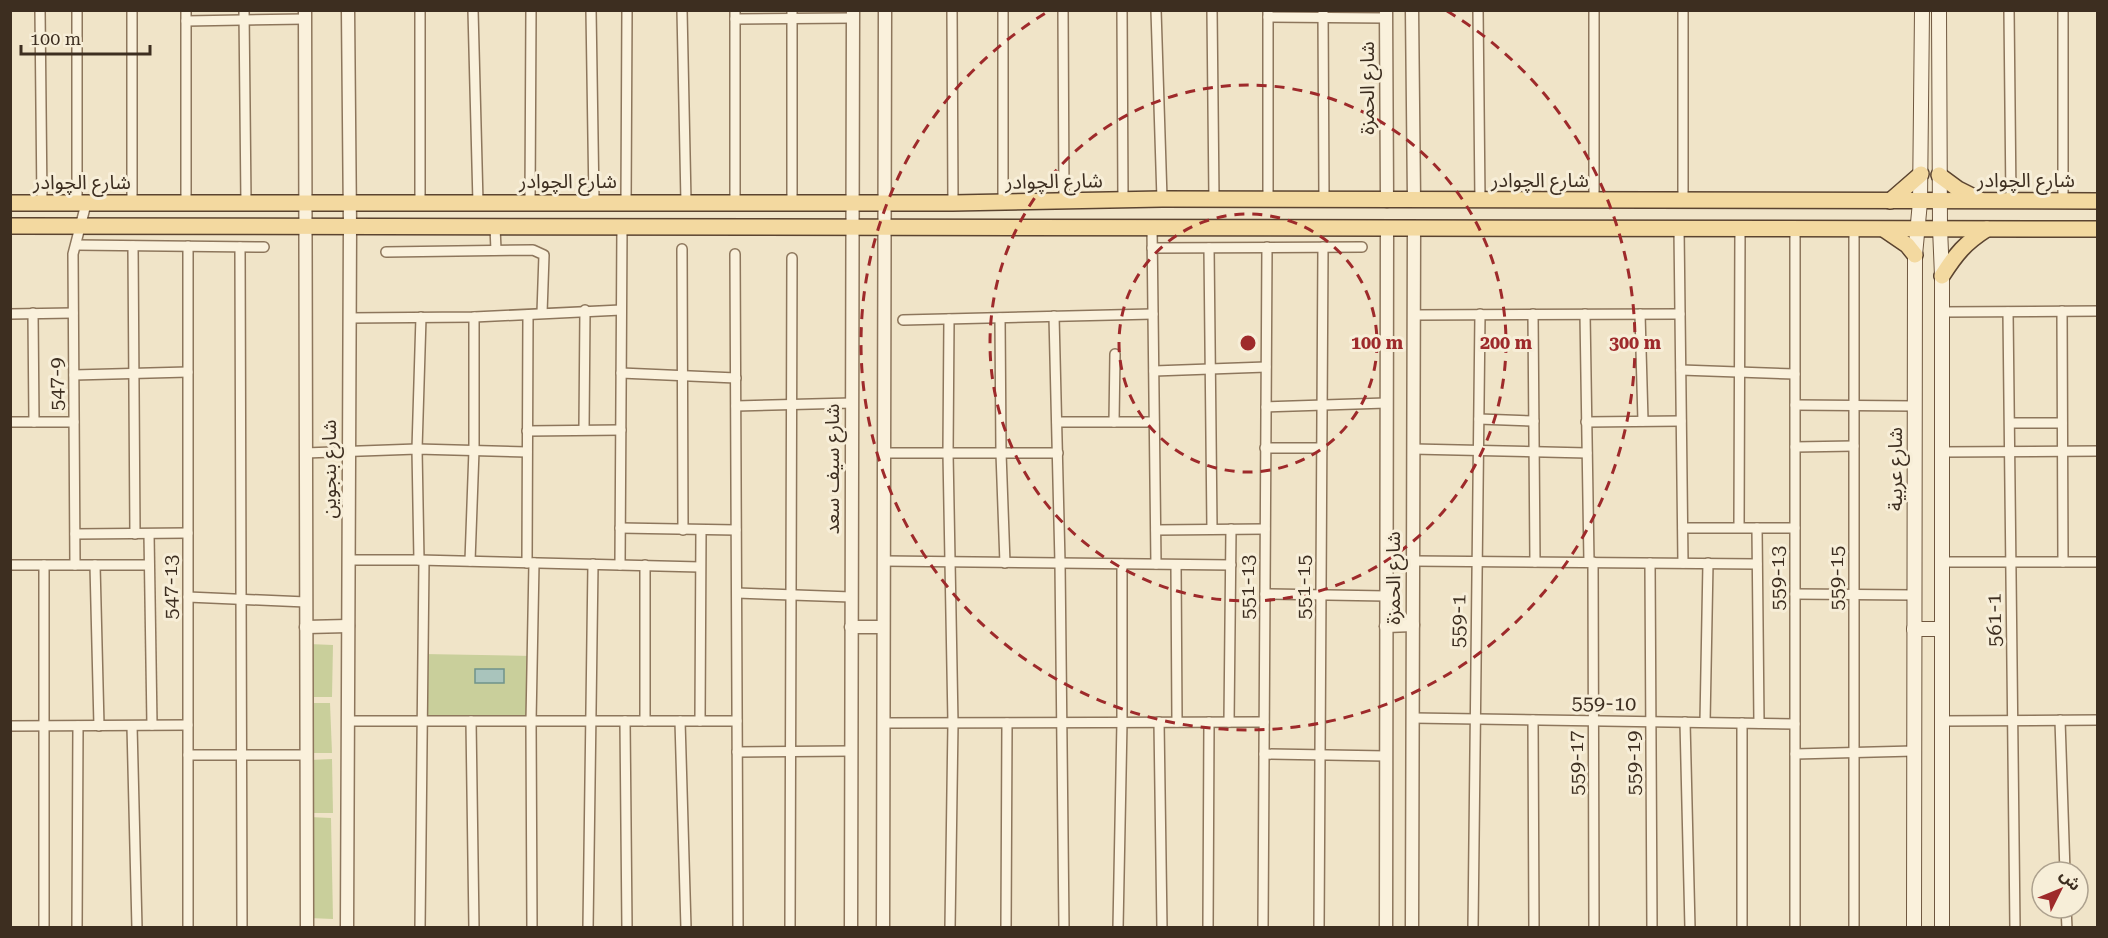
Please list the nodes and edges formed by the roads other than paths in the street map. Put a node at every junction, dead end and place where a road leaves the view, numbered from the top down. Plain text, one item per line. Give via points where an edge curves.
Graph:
1 (40, 10) edge
2 (77, 10) edge
3 (132, 10) edge
4 (244, 10) edge
5 (348, 10) edge
6 (420, 10) edge
7 (473, 10) edge
8 (531, 10) edge
9 (591, 10) edge
10 (627, 10) edge
11 (682, 10) edge
12 (885, 10) edge
13 (952, 10) edge
14 (1003, 10) edge
15 (1063, 10) edge
16 (1122, 10) edge
17 (1156, 10) edge
18 (1212, 10) edge
19 (1412, 10) edge
20 (1478, 10) edge
21 (1594, 10) edge
22 (1683, 10) edge
23 (1922, 10) edge
24 (1939, 10) edge
25 (2009, 10) edge
26 (2063, 10) edge
27 (853, 14) edge
28 (1268, 14) edge
29 (1323, 14) edge
30 (1386, 14) edge
31 (304, 15) edge
32 (735, 15) edge
33 (792, 15) edge
34 (186, 16) edge
35 (244, 21) junction
36 (1921, 174) junction
37 (1940, 175) junction
38 (1162, 199) junction
39 (1268, 199) junction
40 (1324, 199) junction
41 (1214, 200) junction
42 (1414, 200) junction
43 (1940, 200) junction
44 (1122, 201) junction
45 (1387, 201) junction
46 (1480, 201) junction
47 (1594, 201) junction
48 (1613, 201) junction
49 (1683, 201) junction
50 (1890, 201) junction
51 (1982, 201) junction
52 (2011, 201) junction
53 (2063, 201) junction
54 (2097, 201) edge
55 (530, 202) junction
56 (594, 202) junction
57 (626, 202) junction
58 (686, 202) junction
59 (1003, 202) junction
60 (1064, 202) junction
61 (1920, 202) junction
62 (10, 203) edge
63 (42, 203) junction
64 (246, 203) junction
65 (304, 203) junction
66 (350, 203) junction
67 (420, 203) junction
68 (478, 203) junction
69 (735, 203) junction
70 (852, 203) junction
71 (884, 203) junction
72 (953, 203) junction
73 (82, 204) junction
74 (132, 204) junction
75 (186, 204) junction
76 (792, 204) junction
77 (10, 226) edge
78 (79, 226) junction
79 (304, 226) junction
80 (350, 226) junction
81 (495, 226) junction
82 (622, 227) junction
83 (852, 227) junction
84 (884, 227) junction
85 (1152, 228) junction
86 (1414, 228) junction
87 (1612, 228) junction
88 (1940, 228) junction
89 (1387, 229) junction
90 (1679, 229) junction
91 (1740, 229) junction
92 (1795, 229) junction
93 (1854, 229) junction
94 (1882, 229) junction
95 (1988, 229) junction
96 (2097, 229) edge
97 (1918, 230) junction
98 (76, 246) junction
99 (133, 246) junction
100 (188, 246) junction
101 (240, 247) junction
102 (264, 247) dead end
103 (1323, 247) junction
104 (1362, 247) dead end
105 (1152, 248) junction
106 (1209, 248) junction
107 (1267, 248) junction
108 (682, 249) dead end
109 (496, 250) junction
110 (386, 252) dead end
111 (735, 254) dead end
112 (1914, 255) junction
113 (792, 258) dead end
114 (1942, 276) junction
115 (585, 310) junction
116 (621, 310) junction
117 (2062, 311) junction
118 (2097, 311) edge
119 (1942, 312) junction
120 (2008, 312) junction
121 (74, 313) junction
122 (542, 313) junction
123 (10, 314) edge
124 (33, 314) junction
125 (1153, 314) junction
126 (1480, 314) junction
127 (1533, 314) junction
128 (1585, 314) junction
129 (1640, 314) junction
130 (1680, 314) junction
131 (528, 315) junction
132 (1414, 315) junction
133 (1054, 316) junction
134 (421, 317) junction
135 (474, 317) junction
136 (349, 318) junction
137 (1000, 318) junction
138 (949, 319) junction
139 (903, 320) dead end
140 (1115, 354) dead end
141 (1266, 367) junction
142 (1210, 369) junction
143 (1681, 370) junction
144 (1154, 371) junction
145 (188, 372) junction
146 (1740, 372) junction
147 (134, 374) junction
148 (621, 374) junction
149 (1795, 374) junction
150 (74, 375) junction
151 (682, 375) junction
152 (736, 378) junction
153 (791, 403) junction
154 (852, 403) junction
155 (1386, 403) junction
156 (1322, 405) junction
157 (1795, 405) junction
158 (1854, 405) junction
159 (736, 406) junction
160 (1914, 406) junction
161 (1266, 407) junction
162 (1479, 419) junction
163 (1534, 421) junction
164 (1643, 421) junction
165 (1681, 421) junction
166 (10, 422) edge
167 (34, 422) junction
168 (74, 422) junction
169 (1057, 422) junction
170 (1114, 422) junction
171 (1154, 422) junction
172 (1586, 422) junction
173 (2010, 423) junction
174 (2062, 423) junction
175 (585, 429) junction
176 (621, 430) junction
177 (527, 431) junction
178 (1854, 446) junction
179 (1795, 447) junction
180 (1266, 448) junction
181 (1322, 448) junction
182 (417, 449) junction
183 (1413, 449) junction
184 (474, 450) junction
185 (1479, 451) junction
186 (2010, 451) junction
187 (2063, 451) junction
188 (2097, 451) edge
189 (349, 452) junction
190 (527, 452) junction
191 (1534, 452) junction
192 (1942, 452) junction
193 (305, 453) junction
194 (884, 453) junction
195 (948, 453) junction
196 (1001, 453) junction
197 (1058, 453) junction
198 (1587, 453) junction
199 (1740, 527) junction
200 (621, 528) junction
201 (1683, 528) junction
202 (1757, 528) junction
203 (1795, 528) junction
204 (1212, 529) junction
205 (1231, 529) junction
206 (1265, 529) junction
207 (683, 530) junction
208 (701, 530) junction
209 (736, 530) junction
210 (1156, 530) junction
211 (188, 533) junction
212 (75, 534) junction
213 (135, 534) junction
214 (149, 534) junction
215 (348, 560) junction
216 (422, 560) junction
217 (470, 561) junction
218 (884, 561) junction
219 (1413, 561) junction
220 (1477, 561) junction
221 (950, 562) junction
222 (1535, 562) junction
223 (1591, 562) junction
224 (1942, 562) junction
225 (2011, 562) junction
226 (2063, 562) junction
227 (2097, 562) edge
228 (530, 563) junction
229 (1005, 563) junction
230 (1060, 563) junction
231 (1650, 563) junction
232 (1683, 563) junction
233 (1708, 563) junction
234 (593, 564) junction
235 (1122, 564) junction
236 (1156, 564) junction
237 (1757, 564) junction
238 (10, 565) edge
239 (44, 565) junction
240 (75, 565) junction
241 (95, 565) junction
242 (149, 565) junction
243 (620, 565) junction
244 (645, 565) junction
245 (1176, 565) junction
246 (1231, 565) junction
247 (700, 567) junction
248 (737, 593) junction
249 (1265, 594) junction
250 (1795, 594) junction
251 (791, 595) junction
252 (1321, 595) junction
253 (1854, 595) junction
254 (1914, 595) junction
255 (1386, 596) junction
256 (188, 597) junction
257 (851, 597) junction
258 (241, 599) junction
259 (306, 602) junction
260 (1413, 625) junction
261 (348, 626) junction
262 (1386, 626) junction
263 (306, 627) junction
264 (851, 627) junction
265 (884, 627) junction
266 (1914, 629) junction
267 (1942, 629) junction
268 (1413, 718) junction
269 (1475, 719) junction
270 (1533, 720) junction
271 (2013, 720) junction
272 (2060, 720) junction
273 (2097, 720) edge
274 (421, 721) junction
275 (471, 721) junction
276 (531, 721) junction
277 (591, 721) junction
278 (625, 721) junction
279 (645, 721) junction
280 (680, 721) junction
281 (700, 721) junction
282 (737, 721) junction
283 (1593, 721) junction
284 (1942, 721) junction
285 (348, 722) junction
286 (1062, 722) junction
287 (1122, 722) junction
288 (1159, 722) junction
289 (1177, 722) junction
290 (1209, 722) junction
291 (1228, 722) junction
292 (1264, 722) junction
293 (1651, 722) junction
294 (1685, 722) junction
295 (1705, 722) junction
296 (883, 723) junction
297 (953, 723) junction
298 (1007, 723) junction
299 (1742, 723) junction
300 (1759, 723) junction
301 (1795, 723) junction
302 (188, 725) junction
303 (10, 726) edge
304 (44, 726) junction
305 (78, 726) junction
306 (99, 726) junction
307 (132, 726) junction
308 (152, 726) junction
309 (851, 751) junction
310 (1914, 751) junction
311 (737, 752) junction
312 (790, 753) junction
313 (1854, 753) junction
314 (1264, 754) junction
315 (1320, 754) junction
316 (1795, 754) junction
317 (188, 755) junction
318 (241, 755) junction
319 (307, 755) junction
320 (1386, 756) junction
321 (2065, 860) edge
322 (1942, 904) junction
323 (1914, 906) junction
324 (44, 927) edge
325 (77, 927) edge
326 (137, 927) edge
327 (188, 927) edge
328 (242, 927) edge
329 (308, 927) edge
330 (347, 927) edge
331 (420, 927) edge
332 (474, 927) edge
333 (532, 927) edge
334 (588, 927) edge
335 (627, 927) edge
336 (686, 927) edge
337 (738, 927) edge
338 (790, 927) edge
339 (851, 927) edge
340 (883, 927) edge
341 (950, 927) edge
342 (1006, 927) edge
343 (1064, 927) edge
344 (1118, 927) edge
345 (1162, 927) edge
346 (1208, 927) edge
347 (1263, 927) edge
348 (1319, 927) edge
349 (1386, 927) edge
350 (1412, 927) edge
351 (1473, 927) edge
352 (1534, 927) edge
353 (1594, 927) edge
354 (1652, 927) edge
355 (1690, 927) edge
356 (1742, 927) edge
357 (1795, 927) edge
358 (1854, 927) edge
359 (1902, 927) edge
360 (1914, 927) edge
361 (1942, 927) edge
362 (1956, 927) edge
363 (2015, 927) edge

1 - 63 street
2 - 73 street, 547-9
3 - 74 street
4 - 35 street
5 - 66 street, شارع بنجوين
6 - 67 street
7 - 68 street
8 - 55 street
9 - 56 street
10 - 57 street
11 - 58 street
12 - 71 street
13 - 72 street
14 - 59 street
15 - 60 street
16 - 44 street
17 - 38 street
18 - 41 street
19 - 42 street
20 - 46 street
21 - 47 street
22 - 49 street
23 - 36 main road, شارع عربية
24 - 37 main road
25 - 52 street
26 - 53 street
27 - 33 street
27 - 70 street, شارع سيف سعد
28 - 29 street
28 - 39 street
29 - 30 street
29 - 40 street
30 - 45 street, شارع الحمزة
31 - 35 street
31 - 65 street, شارع بنجوين
32 - 33 street
32 - 69 street
33 - 76 street
34 - 35 street
34 - 75 street
35 - 64 street
36 - 50 main road
36 - 61 main road, شارع عربية
37 - 43 main road
37 - 51 main road
38 - 41 main road, شارع الچوادر
38 - 44 main road, شارع الچوادر
39 - 40 main road, شارع الچوادر
39 - 41 main road, شارع الچوادر
40 - 45 main road, شارع الچوادر
42 - 45 main road, شارع الچوادر
42 - 46 main road, شارع الچوادر
43 - 51 main road, شارع الچوادر
43 - 61 main road, شارع الچوادر
43 - 88 main road
44 - 60 main road, شارع الچوادر
46 - 47 main road, شارع الچوادر
47 - 48 main road, شارع الچوادر
48 - 49 main road, شارع الچوادر
48 - 87 main road
49 - 50 main road, شارع الچوادر
50 - 61 main road, شارع الچوادر
51 - 52 main road, شارع الچوادر
52 - 53 main road, شارع الچوادر
53 - 54 main road, شارع الچوادر
55 - 56 main road, شارع الچوادر
55 - 68 main road, شارع الچوادر
56 - 57 main road, شارع الچوادر
57 - 58 main road, شارع الچوادر
58 - 69 main road, شارع الچوادر
59 - 60 main road, شارع الچوادر
59 - 72 main road, شارع الچوادر
61 - 97 main road, شارع عربية
62 - 63 main road, شارع الچوادر
63 - 73 main road, شارع الچوادر
64 - 65 main road, شارع الچوادر
64 - 75 main road, شارع الچوادر
65 - 66 main road, شارع الچوادر
65 - 79 street, شارع بنجوين
66 - 67 main road, شارع الچوادر
66 - 80 street, شارع بنجوين
67 - 68 main road, شارع الچوادر
69 - 76 main road, شارع الچوادر
70 - 71 main road, شارع الچوادر
70 - 76 main road, شارع الچوادر
70 - 83 street, شارع سيف سعد
71 - 72 main road, شارع الچوادر
71 - 84 street
73 - 74 main road, شارع الچوادر
73 - 78 street, 547-9
74 - 75 main road, شارع الچوادر
77 - 78 main road
78 - 79 main road
78 - 98 street, 547-9
79 - 80 main road
79 - 193 street, شارع بنجوين
80 - 81 main road
80 - 136 street, شارع بنجوين
81 - 82 main road
81 - 109 street
82 - 83 main road
82 - 116 street
83 - 84 main road
83 - 154 street, شارع سيف سعد
84 - 85 main road
84 - 194 street
85 - 89 main road
85 - 105 street
86 - 87 main road
86 - 89 main road
86 - 132 street, شارع الحمزة
87 - 90 main road
88 - 95 main road
88 - 97 main road
88 - 114 main road
89 - 155 street, شارع الحمزة
90 - 91 main road
90 - 130 street
91 - 92 main road
91 - 146 street
92 - 93 main road
92 - 149 street, 559-13
93 - 94 main road
93 - 158 street, 559-15
94 - 97 main road
94 - 112 main road via 1895,235
95 - 96 main road
95 - 114 main road via 1967,242
97 - 112 main road, شارع عربية
98 - 99 street
98 - 121 street, 547-9
99 - 100 street
99 - 147 street
100 - 101 street
100 - 145 street, 547-13
101 - 102 street
101 - 258 street
103 - 104 street
103 - 107 street
103 - 156 street, 551-15
105 - 106 street
105 - 125 street
106 - 107 street
106 - 142 street
107 - 141 street, 551-13
108 - 151 street
109 - 110 street
109 - 122 street via 534,250 544,255
111 - 152 street
112 - 160 main road, شارع عربية
113 - 153 street
114 - 119 main road
115 - 116 street
115 - 122 street
115 - 175 street
116 - 148 street
117 - 118 street
117 - 120 street
117 - 174 street
119 - 120 street
119 - 192 main road
120 - 173 street, 561-1
121 - 124 street
121 - 150 street, 547-9
122 - 131 street
123 - 124 street
124 - 167 street
125 - 133 street
125 - 144 street
126 - 127 street
126 - 132 street
126 - 162 street, 559-1
127 - 128 street
127 - 163 street
128 - 129 street
128 - 172 street, 559-17
129 - 130 street
129 - 164 street
130 - 143 street
131 - 135 street
131 - 177 street
132 - 183 street, شارع الحمزة
133 - 137 street
133 - 169 street
134 - 135 street
134 - 136 street
134 - 182 street
135 - 184 street
136 - 189 street, شارع بنجوين
137 - 138 street
137 - 196 street
138 - 139 street
138 - 195 street
140 - 170 street
141 - 142 street
141 - 161 street, 551-13
142 - 144 street
142 - 204 street
143 - 146 street
143 - 165 street
144 - 171 street
145 - 147 street
145 - 211 street, 547-13
146 - 149 street
146 - 199 street
147 - 150 street
147 - 213 street
148 - 151 street
148 - 176 street
149 - 157 street, 559-13
150 - 168 street, 547-9
151 - 152 street
151 - 207 street
152 - 159 street
153 - 154 street
153 - 159 street
153 - 251 street
154 - 257 street, شارع سيف سعد
155 - 156 street
155 - 255 street, شارع الحمزة
156 - 161 street
156 - 181 street, 551-15
157 - 158 street
157 - 179 street, 559-13
158 - 160 street
158 - 178 street, 559-15
159 - 209 street
160 - 254 main road, شارع عربية
161 - 180 street, 551-13
162 - 163 street
162 - 185 street, 559-1
163 - 191 street
164 - 165 street
164 - 172 street
165 - 201 street
166 - 167 street
167 - 168 street
168 - 212 street, 547-9
169 - 170 street
169 - 197 street
170 - 171 street
171 - 210 street
172 - 198 street, 559-17
173 - 174 street
173 - 186 street, 561-1
174 - 187 street
175 - 176 street
175 - 177 street
176 - 200 street
177 - 190 street
178 - 179 street
178 - 253 street, 559-15
179 - 203 street, 559-13
180 - 181 street
180 - 206 street, 551-13
181 - 252 street, 551-15
182 - 184 street
182 - 189 street
182 - 216 street
183 - 185 street
183 - 219 street, شارع الحمزة
184 - 190 street
184 - 217 street
185 - 191 street
185 - 220 street, 559-1
186 - 187 street
186 - 192 street
186 - 225 street, 561-1
187 - 188 street
187 - 226 street
189 - 193 street
189 - 215 street, شارع بنجوين
190 - 228 street
191 - 198 street
191 - 222 street
192 - 224 main road
193 - 259 street, شارع بنجوين
194 - 195 street
194 - 218 street
195 - 196 street
195 - 221 street
196 - 197 street
196 - 229 street
197 - 230 street
198 - 223 street, 559-17
199 - 201 street
199 - 202 street
200 - 207 street
200 - 243 street
201 - 232 street
202 - 203 street
202 - 237 street
203 - 250 street, 559-13
204 - 205 street
204 - 210 street
205 - 206 street
205 - 246 street
206 - 249 street, 551-13
207 - 208 street
208 - 209 street
208 - 247 street
209 - 248 street
210 - 236 street
211 - 214 street
211 - 256 street, 547-13
212 - 213 street
212 - 240 street, 547-9
213 - 214 street
214 - 242 street
215 - 216 street
215 - 261 street, شارع بنجوين
216 - 217 street
216 - 274 street
217 - 228 street
218 - 221 street
218 - 265 street
219 - 220 street
219 - 260 street, شارع الحمزة
220 - 222 street
220 - 269 street, 559-1
221 - 229 street
221 - 297 street
222 - 223 street
223 - 231 street
223 - 283 street, 559-17
224 - 225 street
224 - 267 main road
225 - 226 street
225 - 271 street, 561-1
226 - 227 street
228 - 234 street
228 - 276 street
229 - 230 street
230 - 235 street
230 - 286 street
231 - 232 street
231 - 293 street, 559-19
232 - 233 street
233 - 237 street
233 - 295 street
234 - 243 street
234 - 277 street
235 - 236 street
235 - 287 street
236 - 245 street
237 - 300 street
238 - 239 street
239 - 240 street
239 - 304 street
240 - 241 street
241 - 242 street
241 - 306 street
242 - 308 street
243 - 244 street
244 - 247 street
244 - 279 street
245 - 246 street
245 - 289 street
246 - 291 street
247 - 281 street
248 - 251 street
248 - 282 street
249 - 252 street
249 - 292 street, 551-13
250 - 253 street
250 - 301 street, 559-13
251 - 257 street
251 - 312 street
252 - 255 street
252 - 315 street, 551-15
253 - 254 street
253 - 313 street, 559-15
254 - 266 main road, شارع عربية
255 - 262 street, شارع الحمزة
256 - 258 street
256 - 302 street, 547-13
257 - 264 street, شارع سيف سعد
258 - 259 street
258 - 318 street
259 - 263 street, شارع بنجوين
260 - 262 street
260 - 268 street, شارع الحمزة
261 - 263 street
261 - 285 street, شارع بنجوين
262 - 320 street, شارع الحمزة
263 - 319 street, شارع بنجوين
264 - 265 street
264 - 309 street, شارع سيف سعد
265 - 296 street
266 - 267 main road
266 - 310 main road, شارع عربية
267 - 284 main road
268 - 269 street, 559-10
268 - 350 street, شارع الحمزة
269 - 270 street, 559-10
269 - 351 street, 559-1
270 - 283 street, 559-10
270 - 352 street
271 - 272 street
271 - 284 street
271 - 363 street, 561-1
272 - 273 street
272 - 321 street
274 - 275 street
274 - 285 street
274 - 331 street
275 - 276 street
275 - 332 street
276 - 277 street
276 - 333 street
277 - 278 street
277 - 334 street
278 - 279 street
278 - 335 street
279 - 280 street
280 - 281 street
280 - 336 street
281 - 282 street
282 - 311 street
283 - 293 street, 559-10
283 - 353 street, 559-17
284 - 322 main road
285 - 330 street, شارع بنجوين
286 - 287 street
286 - 298 street
286 - 343 street
287 - 288 street
287 - 344 street
288 - 289 street
288 - 345 street
289 - 290 street
290 - 291 street
290 - 346 street
291 - 292 street
292 - 314 street, 551-13
293 - 294 street, 559-10
293 - 354 street, 559-19
294 - 295 street, 559-10
294 - 355 street
295 - 299 street, 559-10
296 - 297 street
296 - 340 street
297 - 298 street
297 - 341 street
298 - 342 street
299 - 300 street, 559-10
299 - 356 street
300 - 301 street, 559-10
301 - 316 street, 559-13
302 - 308 street
302 - 317 street, 547-13
303 - 304 street
304 - 305 street
304 - 324 street
305 - 306 street
305 - 325 street
306 - 307 street
307 - 308 street
307 - 326 street
309 - 312 street
309 - 339 street, شارع سيف سعد
310 - 313 street
310 - 323 main road, شارع عربية
311 - 312 street
311 - 337 street
312 - 338 street
313 - 316 street
313 - 358 street, 559-15
314 - 315 street
314 - 347 street, 551-13
315 - 320 street
315 - 348 street, 551-15
316 - 357 street, 559-13
317 - 318 street
317 - 327 street, 547-13
318 - 319 street
318 - 328 street
319 - 329 street, شارع بنجوين
320 - 349 street, شارع الحمزة
322 - 361 main road
322 - 362 main road
323 - 359 main road via 1911,919
323 - 360 main road, شارع عربية

